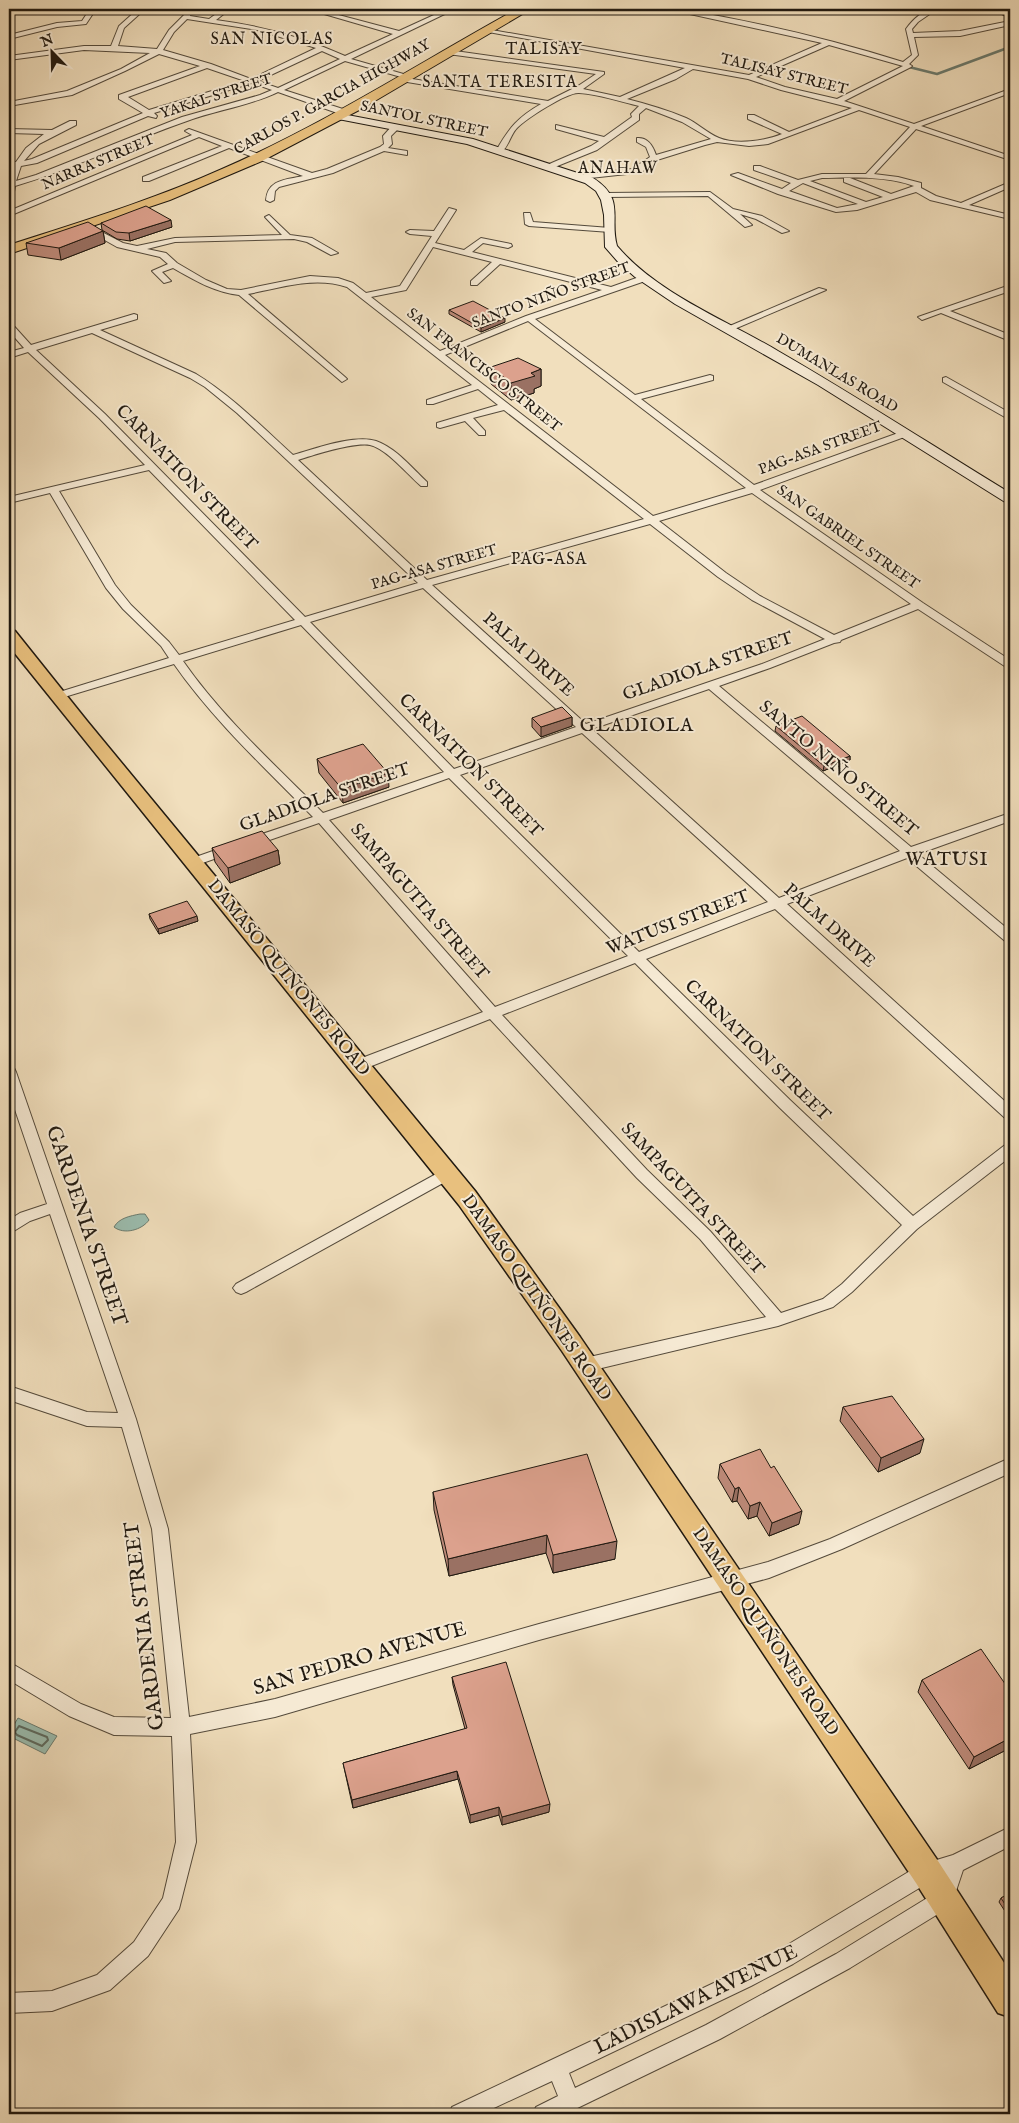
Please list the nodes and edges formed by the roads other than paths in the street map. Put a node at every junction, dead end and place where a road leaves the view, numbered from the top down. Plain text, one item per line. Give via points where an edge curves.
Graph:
1 (93, 9) edge
2 (142, 9) edge
3 (227, 9) edge
4 (310, 9) edge
5 (452, 9) edge
6 (525, 9) edge
7 (670, 9) edge
8 (934, 9) edge
9 (995, 9) edge
10 (1009, 15) edge
11 (211, 20) junction
12 (1010, 22) edge
13 (486, 30) junction
14 (397, 34) junction
15 (909, 35) junction
16 (9, 37) edge
17 (829, 42) junction
18 (114, 48) junction
19 (322, 48) junction
20 (159, 51) junction
21 (448, 52) junction
22 (622, 54) junction
23 (9, 58) edge
24 (343, 59) junction
25 (615, 60) dead end
26 (209, 65) junction
27 (907, 65) junction
28 (607, 66) dead end
29 (690, 67) junction
30 (600, 72) junction
31 (750, 77) junction
32 (403, 78) junction
33 (252, 81) junction
34 (82, 82) dead end
35 (90, 85) junction
36 (101, 90) dead end
37 (279, 90) junction
38 (577, 90) junction
39 (1010, 91) edge
40 (620, 100) junction
41 (838, 101) junction
42 (548, 103) junction
43 (9, 104) edge
44 (644, 106) junction
45 (859, 108) junction
46 (148, 113) junction
47 (340, 114) junction
48 (751, 118) dead end
49 (73, 123) dead end
50 (171, 124) junction
51 (915, 126) junction
52 (559, 127) dead end
53 (395, 128) junction
54 (9, 131) edge
55 (51, 132) junction
56 (198, 134) junction
57 (788, 134) junction
58 (605, 140) junction
59 (640, 140) dead end
60 (717, 140) junction
61 (226, 146) junction
62 (383, 149) junction
63 (500, 152) junction
64 (404, 153) dead end
65 (258, 158) junction
66 (654, 158) junction
67 (1010, 158) edge
68 (13, 164) edge
69 (550, 167) junction
70 (757, 168) dead end
71 (309, 175) junction
72 (736, 175) dead end
73 (834, 176) junction
74 (581, 177) junction
75 (866, 177) junction
76 (146, 179) dead end
77 (10, 181) edge
78 (801, 182) junction
79 (1010, 184) edge
80 (917, 189) junction
81 (781, 192) junction
82 (606, 195) junction
83 (9, 197) edge
84 (890, 197) junction
85 (270, 200) dead end
86 (865, 204) junction
87 (962, 205) junction
88 (452, 210) dead end
89 (731, 210) junction
90 (9, 214) edge
91 (526, 215) dead end
92 (269, 217) dead end
93 (1010, 217) edge
94 (83, 225) junction
95 (748, 225) dead end
96 (610, 230) junction
97 (65, 231) junction
98 (785, 231) dead end
99 (410, 232) dead end
100 (436, 234) junction
101 (288, 237) junction
102 (9, 244) edge
103 (430, 244) junction
104 (508, 246) dead end
105 (140, 248) junction
106 (9, 250) edge
107 (334, 253) dead end
108 (466, 253) junction
109 (9, 255) edge
110 (498, 261) junction
111 (174, 265) junction
112 (645, 278) junction
113 (167, 281) dead end
114 (474, 283) dead end
115 (1010, 288) edge
116 (610, 289) junction
117 (822, 290) dead end
118 (242, 293) junction
119 (366, 296) junction
120 (943, 311) junction
121 (134, 317) dead end
122 (922, 317) dead end
123 (529, 318) junction
124 (9, 326) edge
125 (729, 328) junction
126 (93, 330) junction
127 (1010, 338) edge
128 (30, 349) junction
129 (440, 354) junction
130 (9, 355) edge
131 (710, 378) dead end
132 (342, 379) dead end
133 (946, 380) dead end
134 (480, 385) junction
135 (634, 398) junction
136 (430, 402) dead end
137 (506, 406) junction
138 (466, 418) junction
139 (1010, 418) edge
140 (440, 425) dead end
141 (482, 433) dead end
142 (904, 434) junction
143 (290, 459) junction
144 (150, 468) junction
145 (424, 484) dead end
146 (753, 489) junction
147 (54, 491) junction
148 (1008, 495) edge
149 (9, 500) edge
150 (651, 520) junction
151 (425, 584) junction
152 (919, 605) junction
153 (303, 622) junction
154 (9, 635) edge
155 (836, 640) junction
156 (176, 660) junction
157 (1010, 664) edge
158 (711, 685) junction
159 (57, 696) junction
160 (584, 729) junction
161 (452, 774) junction
162 (320, 817) junction
163 (1010, 817) edge
164 (910, 852) junction
165 (194, 862) junction
166 (779, 904) junction
167 (1010, 938) edge
168 (638, 958) junction
169 (493, 1014) junction
170 (359, 1066) junction
171 (9, 1072) edge
172 (1010, 1114) edge
173 (1010, 1149) edge
174 (447, 1174) junction
175 (54, 1207) junction
176 (912, 1225) junction
177 (9, 1228) edge
178 (241, 1288) dead end
179 (778, 1320) junction
180 (585, 1365) junction
181 (9, 1393) edge
182 (128, 1419) junction
183 (1010, 1465) edge
184 (730, 1581) junction
185 (9, 1670) edge
186 (181, 1726) junction
187 (1010, 1836) edge
188 (956, 1864) junction
189 (927, 1872) junction
190 (944, 1899) junction
191 (1010, 2001) edge
192 (9, 2003) edge
193 (556, 2068) junction
194 (570, 2101) junction
195 (458, 2114) edge
196 (542, 2114) edge

1 - 16 street via 84,23 57,25
2 - 18 street via 121,27
3 - 11 street
4 - 14 street
5 - 14 street, YAKAL STREET
6 - 13 highway, CARLOS P. GARCIA HIGHWAY
7 - 17 street via 729,16
8 - 15 street via 910,27
9 - 10 street
11 - 19 street via 258,28
11 - 20 street via 187,15 171,31
12 - 15 street via 946,36
13 - 21 highway, CARLOS P. GARCIA HIGHWAY
13 - 22 street, TALISAY STREET
14 - 24 street, YAKAL STREET
15 - 27 street via 915,54
17 - 27 street
17 - 31 street
18 - 20 street
18 - 23 street via 75,49
19 - 24 street
19 - 33 street
20 - 26 street
20 - 35 street
21 - 30 street
21 - 32 highway, CARLOS P. GARCIA HIGHWAY
22 - 25 street
22 - 29 street, TALISAY STREET
24 - 32 street
24 - 37 street, YAKAL STREET
26 - 33 street
26 - 46 street via 122,97
27 - 41 street
28 - 30 street
29 - 31 street, TALISAY STREET
29 - 40 street via 678,76
30 - 38 street via 600,76
31 - 41 street, TALISAY STREET
32 - 42 street
32 - 47 highway, CARLOS P. GARCIA HIGHWAY
33 - 37 street
33 - 46 street
34 - 35 street
35 - 36 street
35 - 43 street via 69,93
37 - 47 street
37 - 50 street, YAKAL STREET
38 - 40 street
38 - 42 street
39 - 51 street
40 - 44 street
41 - 45 street, TALISAY STREET
42 - 63 street via 516,125
44 - 58 street via 635,114 636,118
44 - 60 street via 691,122
45 - 51 street, TALISAY STREET
45 - 57 street
46 - 50 street
46 - 68 street via 34,161
47 - 53 main road, SANTOL STREET
47 - 65 highway, CARLOS P. GARCIA HIGHWAY
48 - 57 street
49 - 55 street
50 - 56 street
50 - 77 street, YAKAL STREET via 30,180
51 - 67 street, TALISAY STREET
51 - 75 street
52 - 58 street
53 - 62 street via 387,136 388,144
53 - 63 main road, SANTOL STREET via 450,137
54 - 55 street
55 - 68 street
56 - 61 street
56 - 90 street, NARRA STREET
57 - 60 street via 758,144
58 - 69 street
59 - 66 street via 649,146
60 - 66 street
61 - 65 street
61 - 76 street
62 - 64 street
62 - 71 street via 330,171
63 - 69 main road, SANTOL STREET
65 - 71 street
65 - 94 highway, CARLOS P. GARCIA HIGHWAY via 155,201
66 - 74 street via 633,171
68 - 77 street
69 - 74 main road, SANTOL STREET
70 - 78 street
71 - 85 street via 276,185 271,190
72 - 81 street
73 - 75 street
73 - 78 street via 820,176
73 - 84 street
74 - 82 main road, SANTOL STREET
75 - 80 street via 911,182 918,185
77 - 83 street
78 - 81 street
78 - 86 street
79 - 87 street
80 - 84 street
80 - 87 street via 933,198
81 - 86 street via 836,210
82 - 89 street via 706,193 715,196
82 - 96 main road
84 - 86 street
87 - 93 street
88 - 100 street
89 - 95 street
89 - 98 street via 745,211
91 - 96 street via 529,224
92 - 101 street
94 - 97 highway, CARLOS P. GARCIA HIGHWAY
94 - 105 street, SAN FRANCISCO STREET via 114,243
96 - 112 main road via 609,242 614,252
97 - 102 highway, CARLOS P. GARCIA HIGHWAY
97 - 106 highway, CARLOS P. GARCIA HIGHWAY
97 - 109 highway, CARLOS P. GARCIA HIGHWAY
99 - 100 street
100 - 103 street
101 - 105 street via 175,240
101 - 107 street via 309,240
103 - 108 street
103 - 119 street via 404,288
104 - 108 street via 481,240
105 - 111 street, SAN FRANCISCO STREET via 162,255
108 - 110 street
110 - 114 street
110 - 116 street
111 - 113 street via 156,271
111 - 118 street, SAN FRANCISCO STREET via 214,287
112 - 116 street, SANTO NIÑO STREET
112 - 125 main road, DUMANLAS ROAD
115 - 120 street
116 - 123 street, SANTO NIÑO STREET
117 - 125 street
118 - 119 street, SAN FRANCISCO STREET via 298,280 322,279 344,282
118 - 132 street
119 - 129 street, SAN FRANCISCO STREET
120 - 122 street
120 - 127 street
121 - 126 street
123 - 129 street, SANTO NIÑO STREET
123 - 135 street, SAN GABRIEL STREET
124 - 128 street, CARNATION STREET
125 - 142 main road, DUMANLAS ROAD
126 - 128 street
126 - 143 street, PALM DRIVE via 208,385
128 - 130 street
128 - 144 street, CARNATION STREET via 96,410
129 - 134 street, SAN FRANCISCO STREET
131 - 135 street
133 - 139 street
134 - 136 street
134 - 137 street, SAN FRANCISCO STREET
135 - 146 street, SAN GABRIEL STREET
137 - 138 street
137 - 150 street, SAN FRANCISCO STREET
138 - 140 street
138 - 141 street
142 - 146 street, PAG-ASA STREET
142 - 148 main road, DUMANLAS ROAD
143 - 145 street via 373,442
143 - 151 street, PALM DRIVE
144 - 147 street
144 - 153 street, CARNATION STREET
146 - 150 street, PAG-ASA STREET
146 - 152 street, SAN GABRIEL STREET
147 - 149 street
147 - 156 street, SAMPAGUITA STREET via 114,592 165,644
150 - 151 street, PAG-ASA STREET
150 - 155 street, SAN FRANCISCO STREET via 739,588
151 - 153 street, PAG-ASA STREET
151 - 160 street, PALM DRIVE
152 - 155 street, GLADIOLA STREET
152 - 157 street, SAN GABRIEL STREET
153 - 156 street, PAG-ASA STREET
153 - 161 street, CARNATION STREET
154 - 159 main road, DAMASO QUIÑONES ROAD
155 - 158 street, GLADIOLA STREET
156 - 159 street, PAG-ASA STREET
156 - 162 street, SAMPAGUITA STREET via 246,743
158 - 160 street, GLADIOLA STREET
158 - 164 street, SANTO NIÑO STREET
159 - 165 main road, DAMASO QUIÑONES ROAD
160 - 161 street, GLADIOLA STREET
160 - 166 street, PALM DRIVE
161 - 162 street, GLADIOLA STREET
161 - 168 street, CARNATION STREET
162 - 165 street, GLADIOLA STREET
162 - 169 street, SAMPAGUITA STREET
163 - 164 street, WATUSI STREET
164 - 166 street, WATUSI STREET
164 - 167 street, SANTO NIÑO STREET
165 - 170 main road, DAMASO QUIÑONES ROAD
166 - 168 street, WATUSI STREET
166 - 172 street, PALM DRIVE
168 - 169 street, WATUSI STREET
168 - 176 street, CARNATION STREET
169 - 170 street, WATUSI STREET
169 - 179 street, SAMPAGUITA STREET via 642,1174 705,1235
170 - 174 main road, DAMASO QUIÑONES ROAD
171 - 175 street, GARDENIA STREET
173 - 176 street
174 - 178 street
174 - 180 main road, DAMASO QUIÑONES ROAD
175 - 177 street via 25,1217
175 - 182 street, GARDENIA STREET
176 - 179 street via 838,1296 814,1309
179 - 180 street
180 - 184 main road, DAMASO QUIÑONES ROAD
181 - 182 street via 87,1419
182 - 186 street, GARDENIA STREET via 160,1529
183 - 184 street, SAN PEDRO AVENUE via 836,1544
184 - 186 street, SAN PEDRO AVENUE via 275,1708
184 - 189 main road, DAMASO QUIÑONES ROAD
185 - 186 street, SAN PEDRO AVENUE via 75,1710 114,1726
186 - 192 street, GARDENIA STREET via 186,1842 172,1902 141,1949 103,1983 52,2000
187 - 188 street
188 - 189 street
188 - 190 street
189 - 190 main road, DAMASO QUIÑONES ROAD
189 - 193 street, LADISLAWA AVENUE via 786,1958
190 - 191 main road, DAMASO QUIÑONES ROAD
190 - 194 street, LADISLAWA AVENUE via 758,2009
193 - 194 street
193 - 195 street, LADISLAWA AVENUE
194 - 196 street, LADISLAWA AVENUE

